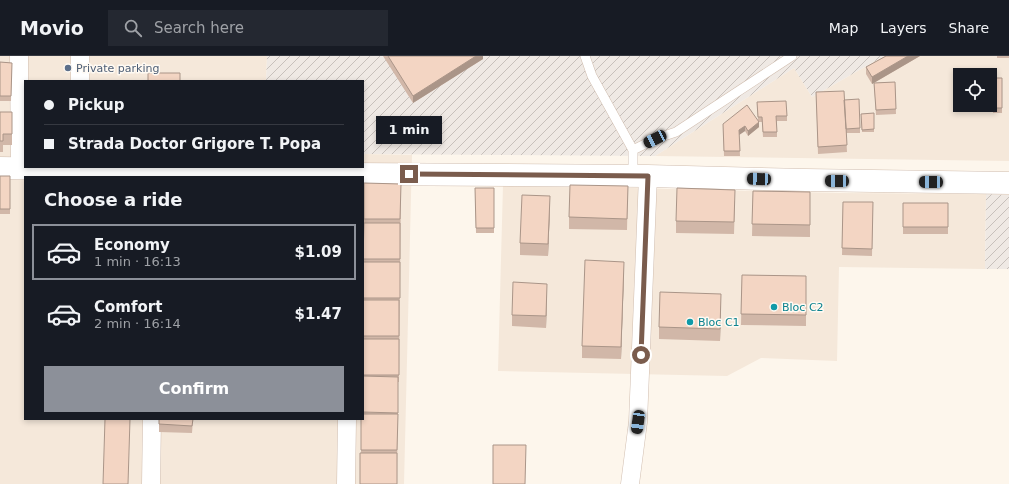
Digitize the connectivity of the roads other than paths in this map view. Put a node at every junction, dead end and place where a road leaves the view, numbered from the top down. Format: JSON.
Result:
{"nodes":[{"id":1,"x":19,"y":56,"type":"edge"},
{"id":2,"x":80,"y":56,"type":"edge"},
{"id":3,"x":585,"y":56,"type":"edge"},
{"id":4,"x":792,"y":56,"type":"edge"},
{"id":5,"x":80,"y":80,"type":"edge"},
{"id":6,"x":633,"y":150,"type":"junction"},
{"id":7,"x":10,"y":168,"type":"edge"},
{"id":8,"x":82,"y":168,"type":"edge"},
{"id":9,"x":161,"y":174,"type":"edge"},
{"id":10,"x":351,"y":175,"type":"edge"},
{"id":11,"x":641,"y":176,"type":"junction"},
{"id":12,"x":1009,"y":183,"type":"edge"},
{"id":13,"x":152,"y":420,"type":"edge"},
{"id":14,"x":347,"y":420,"type":"edge"},
{"id":15,"x":151,"y":484,"type":"edge"},
{"id":16,"x":346,"y":484,"type":"edge"},
{"id":17,"x":630,"y":484,"type":"edge"}],
"edges":[{"from":1,"to":7,"type":"street"},
{"from":2,"to":5,"type":"street"},
{"from":3,"to":6,"type":"lane"},
{"from":4,"to":6,"type":"lane"},
{"from":6,"to":11,"type":"lane"},
{"from":7,"to":8,"type":"street"},
{"from":8,"to":9,"type":"street"},
{"from":9,"to":10,"type":"street"},
{"from":10,"to":11,"type":"street"},
{"from":11,"to":12,"type":"street"},
{"from":11,"to":17,"type":"street"},
{"from":13,"to":15,"type":"street"},
{"from":14,"to":16,"type":"street"}]}
